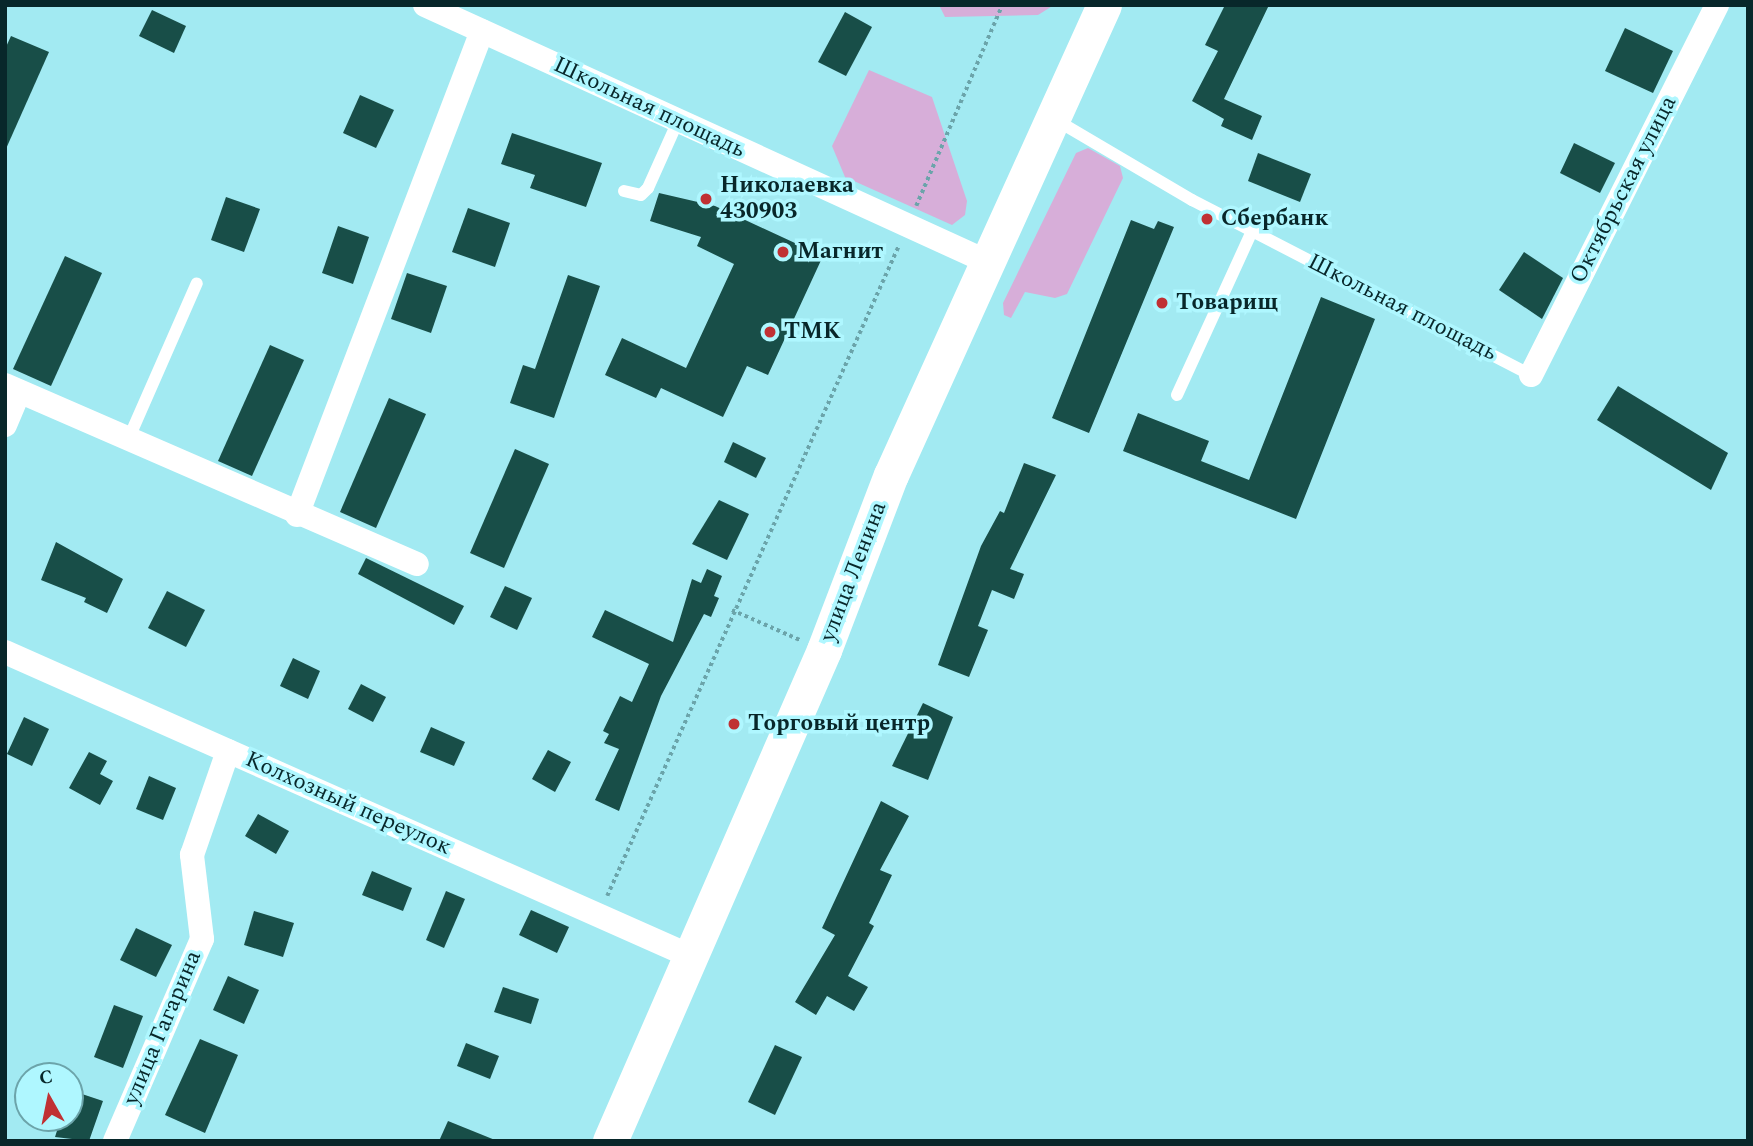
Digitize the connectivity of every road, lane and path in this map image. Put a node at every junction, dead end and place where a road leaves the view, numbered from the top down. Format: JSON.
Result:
{"nodes":[{"id":1,"x":425,"y":5,"type":"edge"},
{"id":2,"x":1002,"y":5,"type":"edge"},
{"id":3,"x":1104,"y":5,"type":"edge"},
{"id":4,"x":1717,"y":5,"type":"edge"},
{"id":5,"x":482,"y":31,"type":"junction"},
{"id":6,"x":1052,"y":118,"type":"junction"},
{"id":7,"x":678,"y":121,"type":"junction"},
{"id":8,"x":624,"y":191,"type":"dead end"},
{"id":9,"x":908,"y":226,"type":"junction"},
{"id":10,"x":1252,"y":231,"type":"junction"},
{"id":11,"x":988,"y":262,"type":"junction"},
{"id":12,"x":197,"y":283,"type":"dead end"},
{"id":13,"x":1531,"y":375,"type":"joint"},
{"id":14,"x":12,"y":389,"type":"edge"},
{"id":15,"x":1177,"y":395,"type":"dead end"},
{"id":16,"x":5,"y":425,"type":"edge"},
{"id":17,"x":128,"y":440,"type":"junction"},
{"id":18,"x":297,"y":515,"type":"junction"},
{"id":19,"x":417,"y":564,"type":"dead end"},
{"id":20,"x":732,"y":610,"type":"junction"},
{"id":21,"x":824,"y":650,"type":"junction"},
{"id":22,"x":5,"y":652,"type":"edge"},
{"id":23,"x":228,"y":751,"type":"junction"},
{"id":24,"x":598,"y":916,"type":"junction"},
{"id":25,"x":690,"y":956,"type":"junction"},
{"id":26,"x":115,"y":1141,"type":"edge"},
{"id":27,"x":610,"y":1141,"type":"edge"}],
"edges":[{"from":1,"to":5,"type":"street","name":"Школьная площадь"},
{"from":2,"to":9,"type":"path"},
{"from":3,"to":6,"type":"main road","name":"улица Ленина"},
{"from":4,"to":13,"type":"street","name":"Октябрьская улица"},
{"from":5,"to":7,"type":"street","name":"Школьная площадь"},
{"from":5,"to":18,"type":"street"},
{"from":6,"to":10,"type":"lane","name":"Школьная площадь"},
{"from":6,"to":11,"type":"main road","name":"улица Ленина"},
{"from":7,"to":8,"type":"lane"},
{"from":7,"to":9,"type":"street","name":"Школьная площадь"},
{"from":9,"to":11,"type":"street","name":"Школьная площадь"},
{"from":9,"to":20,"type":"path"},
{"from":10,"to":13,"type":"lane","name":"Школьная площадь"},
{"from":10,"to":15,"type":"lane"},
{"from":11,"to":21,"type":"main road","name":"улица Ленина"},
{"from":12,"to":17,"type":"lane"},
{"from":14,"to":16,"type":"street"},
{"from":14,"to":17,"type":"street"},
{"from":17,"to":18,"type":"street"},
{"from":18,"to":19,"type":"street"},
{"from":20,"to":21,"type":"path"},
{"from":20,"to":24,"type":"path"},
{"from":21,"to":25,"type":"main road","name":"улица Ленина"},
{"from":22,"to":23,"type":"street","name":"Колхозный переулок"},
{"from":23,"to":24,"type":"street","name":"Колхозный переулок"},
{"from":23,"to":26,"type":"street","name":"улица Гагарина"},
{"from":24,"to":25,"type":"street","name":"Колхозный переулок"},
{"from":25,"to":27,"type":"main road","name":"улица Ленина"}]}
